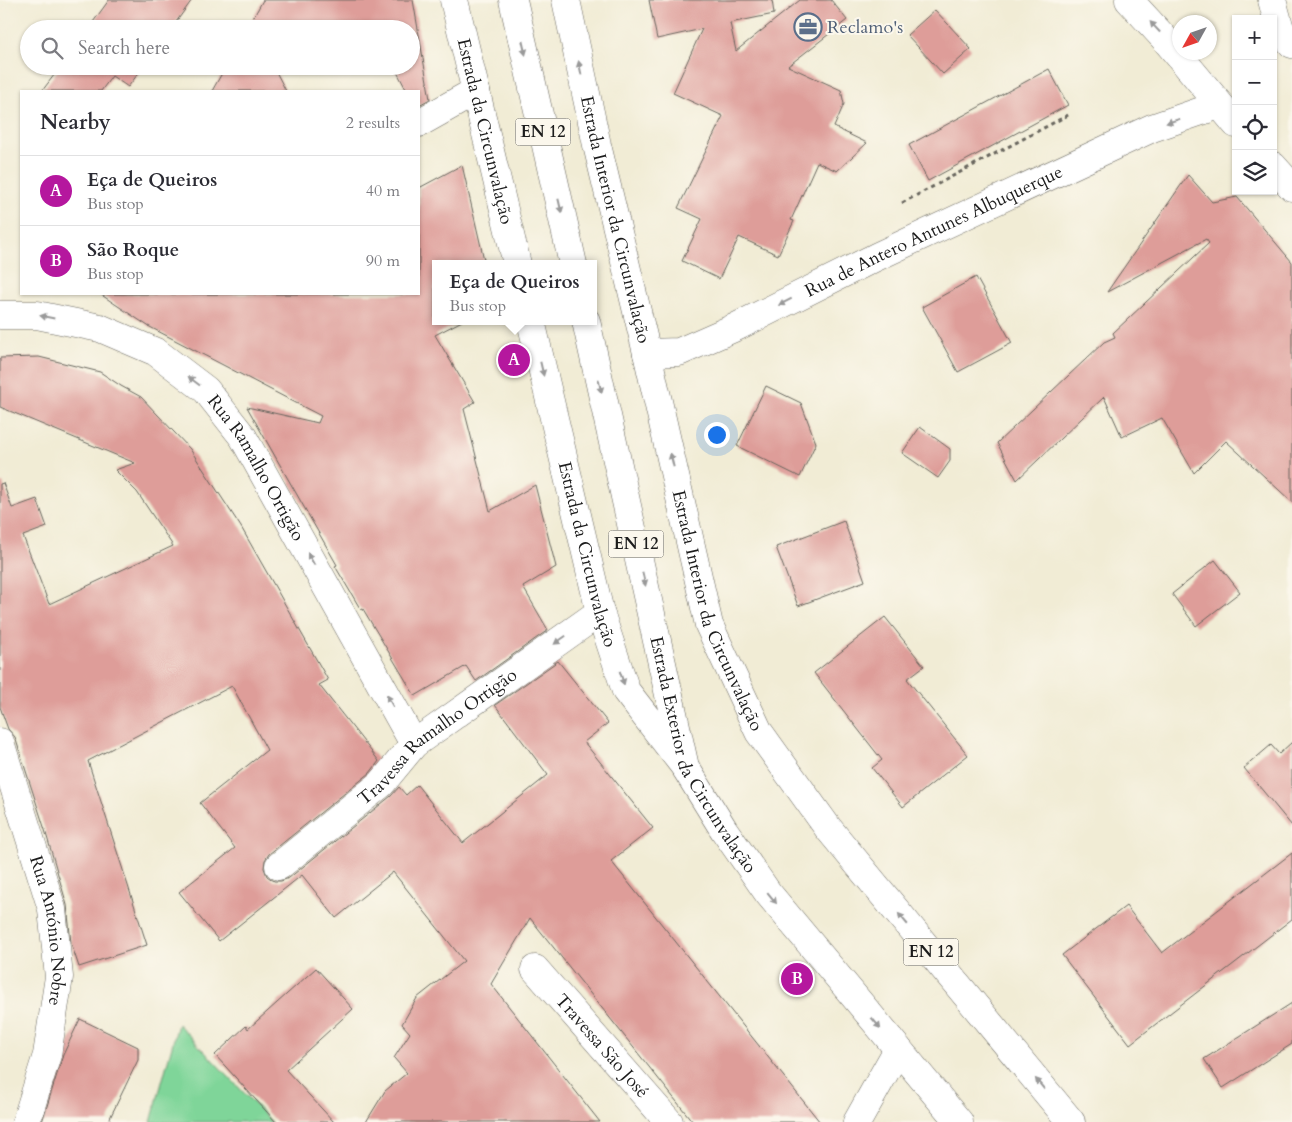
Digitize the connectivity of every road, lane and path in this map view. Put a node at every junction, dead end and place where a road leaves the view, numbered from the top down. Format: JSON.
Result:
{"nodes":[{"id":1,"x":454,"y":0,"type":"edge"},
{"id":2,"x":513,"y":0,"type":"edge"},
{"id":3,"x":566,"y":0,"type":"edge"},
{"id":4,"x":1129,"y":0,"type":"edge"},
{"id":5,"x":1272,"y":0,"type":"edge"},
{"id":6,"x":1292,"y":44,"type":"edge"},
{"id":7,"x":476,"y":91,"type":"junction"},
{"id":8,"x":1070,"y":114,"type":"dead end"},
{"id":9,"x":1228,"y":114,"type":"edge"},
{"id":10,"x":420,"y":122,"type":"edge"},
{"id":11,"x":1277,"y":170,"type":"edge"},
{"id":12,"x":1292,"y":187,"type":"edge"},
{"id":13,"x":897,"y":206,"type":"dead end"},
{"id":14,"x":516,"y":260,"type":"edge"},
{"id":15,"x":572,"y":260,"type":"edge"},
{"id":16,"x":0,"y":314,"type":"edge"},
{"id":17,"x":532,"y":325,"type":"edge"},
{"id":18,"x":587,"y":325,"type":"edge"},
{"id":19,"x":648,"y":353,"type":"junction"},
{"id":20,"x":600,"y":612,"type":"junction"},
{"id":21,"x":0,"y":742,"type":"edge"},
{"id":22,"x":414,"y":744,"type":"junction"},
{"id":23,"x":686,"y":767,"type":"junction"},
{"id":24,"x":279,"y":866,"type":"dead end"},
{"id":25,"x":535,"y":969,"type":"dead end"},
{"id":26,"x":898,"y":1049,"type":"junction"},
{"id":27,"x":26,"y":1122,"type":"edge"},
{"id":28,"x":669,"y":1122,"type":"edge"},
{"id":29,"x":857,"y":1122,"type":"edge"},
{"id":30,"x":959,"y":1122,"type":"edge"},
{"id":31,"x":1071,"y":1122,"type":"edge"}],
"edges":[{"from":1,"to":7,"type":"street","name":"Estrada da Circunvalação"},
{"from":2,"to":15,"type":"street","number":"EN 12","one_way":true},
{"from":19,"to":3,"type":"street","name":"Estrada Interior da Circunvalação","number":"EN 12","one_way":true},
{"from":9,"to":4,"type":"street","one_way":true},
{"from":5,"to":6,"type":"street"},
{"from":7,"to":10,"type":"street"},
{"from":7,"to":14,"type":"street","name":"Estrada da Circunvalação"},
{"from":8,"to":13,"type":"path"},
{"from":9,"to":19,"type":"street","name":"Rua de Antero Antunes Albuquerque","one_way":true},
{"from":11,"to":12,"type":"street"},
{"from":22,"to":16,"type":"street","name":"Rua Ramalho Ortigão","one_way":true},
{"from":17,"to":20,"type":"street","name":"Estrada da Circunvalação","one_way":true},
{"from":18,"to":23,"type":"street","name":"Estrada Exterior da Circunvalação","number":"EN 12","one_way":true},
{"from":31,"to":19,"type":"street","name":"Estrada Interior da Circunvalação","number":"EN 12","one_way":true},
{"from":20,"to":22,"type":"street","name":"Travessa Ramalho Ortigão","one_way":true},
{"from":20,"to":23,"type":"street","name":"Estrada da Circunvalação","one_way":true},
{"from":21,"to":27,"type":"street","name":"Rua António Nobre"},
{"from":22,"to":24,"type":"street","name":"Travessa Ramalho Ortigão"},
{"from":23,"to":26,"type":"street","name":"Estrada Exterior da Circunvalação","number":"EN 12","one_way":true},
{"from":25,"to":28,"type":"street","name":"Travessa São José"},
{"from":26,"to":29,"type":"street"},
{"from":26,"to":30,"type":"street","name":"Estrada Exterior da Circunvalação","number":"EN 12"}]}
